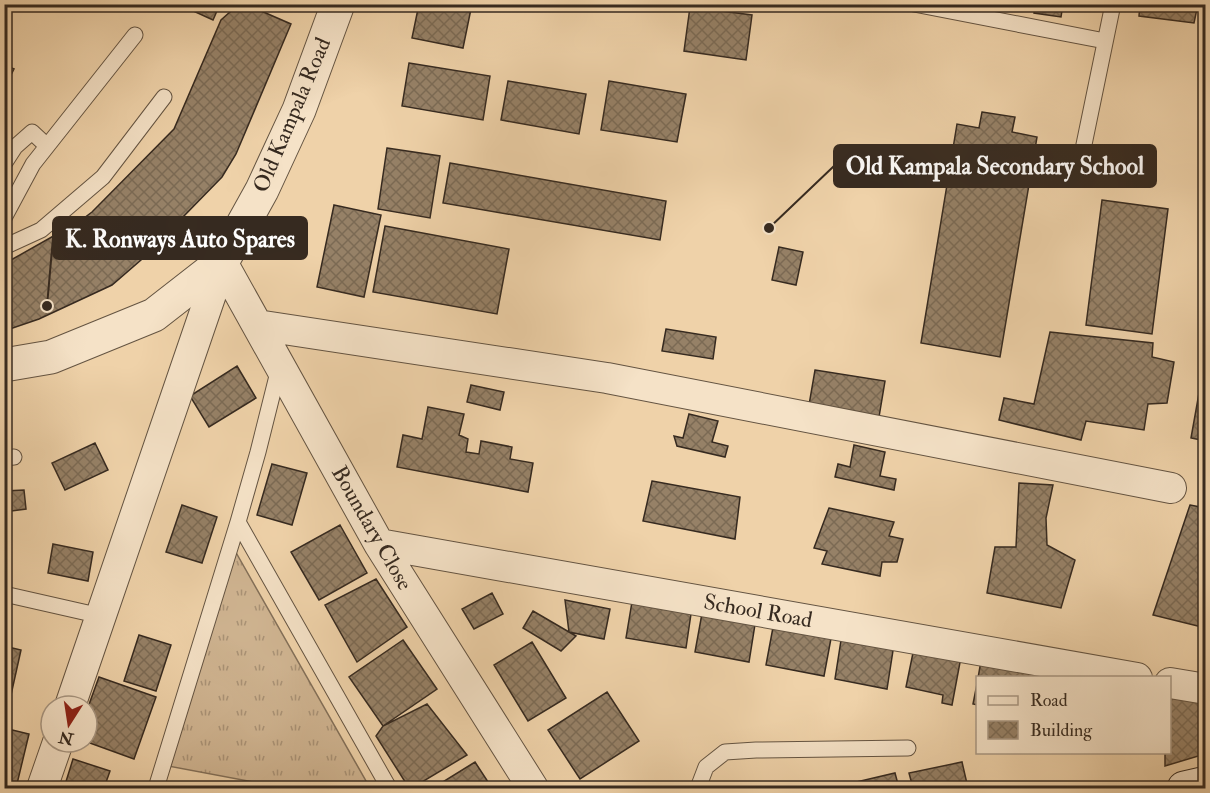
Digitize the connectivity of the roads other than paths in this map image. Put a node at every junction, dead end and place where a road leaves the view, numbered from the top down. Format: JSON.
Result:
{"nodes":[{"id":1,"x":338,"y":4,"type":"edge"},
{"id":2,"x":914,"y":4,"type":"edge"},
{"id":3,"x":1113,"y":4,"type":"edge"},
{"id":4,"x":135,"y":35,"type":"dead end"},
{"id":5,"x":1105,"y":41,"type":"junction"},
{"id":6,"x":164,"y":97,"type":"dead end"},
{"id":7,"x":47,"y":146,"type":"junction"},
{"id":8,"x":1081,"y":159,"type":"dead end"},
{"id":9,"x":4,"y":164,"type":"edge"},
{"id":10,"x":4,"y":218,"type":"edge"},
{"id":11,"x":4,"y":247,"type":"edge"},
{"id":12,"x":222,"y":262,"type":"junction"},
{"id":13,"x":257,"y":325,"type":"junction"},
{"id":14,"x":4,"y":365,"type":"edge"},
{"id":15,"x":280,"y":365,"type":"junction"},
{"id":16,"x":1171,"y":488,"type":"dead end"},
{"id":17,"x":238,"y":522,"type":"junction"},
{"id":18,"x":379,"y":544,"type":"junction"},
{"id":19,"x":4,"y":594,"type":"edge"},
{"id":20,"x":101,"y":616,"type":"junction"},
{"id":21,"x":1126,"y":676,"type":"edge"},
{"id":22,"x":1171,"y":683,"type":"edge"},
{"id":23,"x":1206,"y":690,"type":"edge"},
{"id":24,"x":74,"y":694,"type":"edge"},
{"id":25,"x":908,"y":748,"type":"dead end"},
{"id":26,"x":54,"y":754,"type":"edge"},
{"id":27,"x":1206,"y":783,"type":"edge"},
{"id":28,"x":42,"y":789,"type":"edge"},
{"id":29,"x":158,"y":789,"type":"edge"},
{"id":30,"x":389,"y":789,"type":"edge"},
{"id":31,"x":533,"y":789,"type":"edge"},
{"id":32,"x":698,"y":789,"type":"edge"},
{"id":33,"x":1184,"y":789,"type":"edge"}],
"edges":[{"from":1,"to":12,"type":"street","name":"Old Kampala Road"},
{"from":2,"to":5,"type":"lane"},
{"from":3,"to":5,"type":"lane"},
{"from":4,"to":7,"type":"lane"},
{"from":5,"to":8,"type":"lane"},
{"from":6,"to":11,"type":"lane"},
{"from":7,"to":9,"type":"lane"},
{"from":7,"to":10,"type":"lane"},
{"from":12,"to":13,"type":"street","name":"Boundary Close"},
{"from":12,"to":14,"type":"street","name":"Old Kampala Road"},
{"from":12,"to":20,"type":"street"},
{"from":13,"to":15,"type":"street","name":"Boundary Close"},
{"from":13,"to":16,"type":"street"},
{"from":15,"to":17,"type":"lane"},
{"from":15,"to":18,"type":"street","name":"Boundary Close"},
{"from":17,"to":29,"type":"lane"},
{"from":17,"to":30,"type":"lane"},
{"from":18,"to":21,"type":"street","name":"School Road"},
{"from":18,"to":31,"type":"street","name":"Boundary Close"},
{"from":19,"to":20,"type":"lane"},
{"from":20,"to":24,"type":"street"},
{"from":22,"to":23,"type":"street"},
{"from":25,"to":32,"type":"lane"},
{"from":26,"to":28,"type":"street"},
{"from":27,"to":33,"type":"street"}]}
